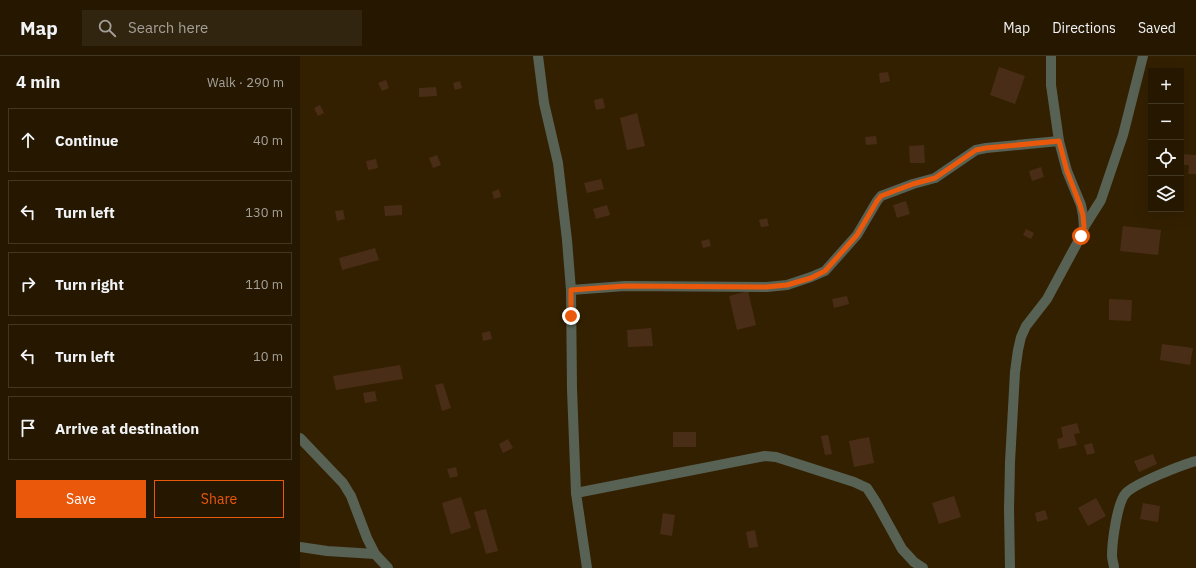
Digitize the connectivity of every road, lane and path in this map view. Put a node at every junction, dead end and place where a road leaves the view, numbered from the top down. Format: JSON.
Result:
{"nodes":[{"id":1,"x":538,"y":56,"type":"edge"},
{"id":2,"x":1051,"y":56,"type":"edge"},
{"id":3,"x":1143,"y":56,"type":"edge"},
{"id":4,"x":1059,"y":141,"type":"junction"},
{"id":5,"x":1084,"y":227,"type":"junction"},
{"id":6,"x":571,"y":290,"type":"junction"},
{"id":7,"x":300,"y":438,"type":"edge"},
{"id":8,"x":1196,"y":461,"type":"edge"},
{"id":9,"x":576,"y":493,"type":"junction"},
{"id":10,"x":300,"y":547,"type":"edge"},
{"id":11,"x":375,"y":554,"type":"junction"},
{"id":12,"x":388,"y":568,"type":"edge"},
{"id":13,"x":587,"y":568,"type":"edge"},
{"id":14,"x":923,"y":568,"type":"edge"},
{"id":15,"x":1010,"y":568,"type":"edge"},
{"id":16,"x":1114,"y":568,"type":"edge"}],
"edges":[{"from":1,"to":6,"type":"street"},
{"from":2,"to":4,"type":"street"},
{"from":3,"to":5,"type":"street"},
{"from":4,"to":5,"type":"street"},
{"from":4,"to":6,"type":"street"},
{"from":5,"to":15,"type":"street"},
{"from":6,"to":9,"type":"street"},
{"from":7,"to":11,"type":"street"},
{"from":8,"to":16,"type":"street"},
{"from":9,"to":13,"type":"street"},
{"from":9,"to":14,"type":"street"},
{"from":10,"to":11,"type":"street"},
{"from":11,"to":12,"type":"street"}]}
